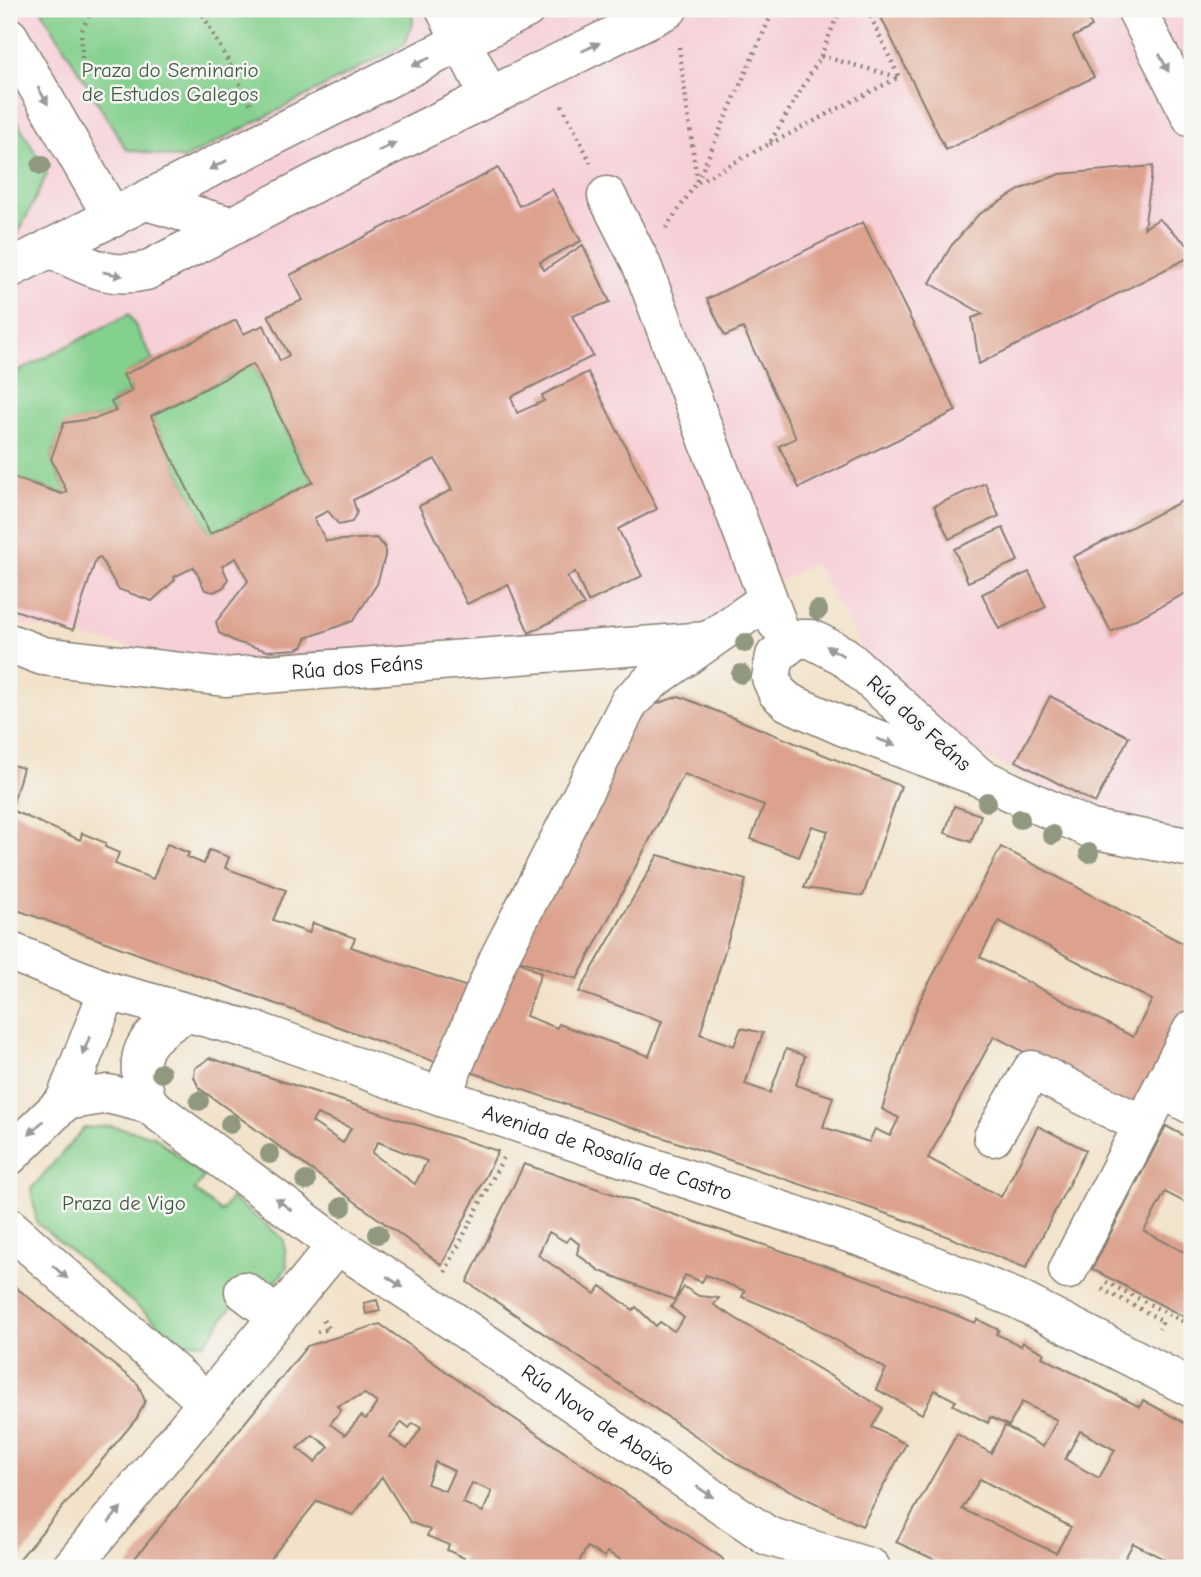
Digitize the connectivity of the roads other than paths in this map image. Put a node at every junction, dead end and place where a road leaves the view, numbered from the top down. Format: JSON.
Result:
{"nodes":[{"id":1,"x":526,"y":9,"type":"edge"},
{"id":2,"x":668,"y":9,"type":"edge"},
{"id":3,"x":1136,"y":9,"type":"edge"},
{"id":4,"x":453,"y":25,"type":"edge"},
{"id":5,"x":9,"y":37,"type":"edge"},
{"id":6,"x":489,"y":96,"type":"junction"},
{"id":7,"x":1192,"y":118,"type":"edge"},
{"id":8,"x":607,"y":196,"type":"road end"},
{"id":9,"x":147,"y":201,"type":"junction"},
{"id":10,"x":113,"y":218,"type":"junction"},
{"id":11,"x":230,"y":226,"type":"junction"},
{"id":12,"x":50,"y":248,"type":"junction"},
{"id":13,"x":9,"y":269,"type":"edge"},
{"id":14,"x":767,"y":600,"type":"junction"},
{"id":15,"x":707,"y":641,"type":"junction"},
{"id":16,"x":9,"y":643,"type":"edge"},
{"id":17,"x":786,"y":645,"type":"junction"},
{"id":18,"x":979,"y":777,"type":"junction"},
{"id":19,"x":1192,"y":848,"type":"edge"},
{"id":20,"x":9,"y":951,"type":"edge"},
{"id":21,"x":108,"y":991,"type":"junction"},
{"id":22,"x":186,"y":1013,"type":"junction"},
{"id":23,"x":1192,"y":1030,"type":"edge"},
{"id":24,"x":442,"y":1097,"type":"junction"},
{"id":25,"x":1177,"y":1097,"type":"edge"},
{"id":26,"x":65,"y":1101,"type":"junction"},
{"id":27,"x":148,"y":1104,"type":"junction"},
{"id":28,"x":1143,"y":1125,"type":"junction"},
{"id":29,"x":993,"y":1138,"type":"dead end"},
{"id":30,"x":9,"y":1156,"type":"edge"},
{"id":31,"x":9,"y":1227,"type":"edge"},
{"id":32,"x":337,"y":1245,"type":"junction"},
{"id":33,"x":1069,"y":1267,"type":"road end"},
{"id":34,"x":237,"y":1299,"type":"dead end"},
{"id":35,"x":271,"y":1326,"type":"junction"},
{"id":36,"x":1192,"y":1388,"type":"edge"},
{"id":37,"x":207,"y":1402,"type":"junction"},
{"id":38,"x":776,"y":1552,"type":"edge"},
{"id":39,"x":71,"y":1568,"type":"edge"},
{"id":40,"x":872,"y":1568,"type":"edge"}],
"edges":[{"from":1,"to":4,"type":"street"},
{"from":6,"to":2,"type":"street","one_way":true},
{"from":3,"to":7,"type":"street","one_way":true},
{"from":4,"to":6,"type":"street"},
{"from":4,"to":9,"type":"street","one_way":true},
{"from":5,"to":10,"type":"street","one_way":true},
{"from":11,"to":6,"type":"street","one_way":true},
{"from":8,"to":14,"type":"street"},
{"from":9,"to":10,"type":"street"},
{"from":9,"to":11,"type":"street"},
{"from":10,"to":12,"type":"street"},
{"from":12,"to":11,"type":"street","one_way":true},
{"from":12,"to":13,"type":"street"},
{"from":14,"to":15,"type":"street"},
{"from":14,"to":17,"type":"street"},
{"from":15,"to":16,"type":"street","name":"Rúa dos Feáns"},
{"from":15,"to":24,"type":"street"},
{"from":18,"to":17,"type":"street","name":"Rúa dos Feáns","one_way":true},
{"from":17,"to":18,"type":"street","name":"Rúa dos Feáns","one_way":true},
{"from":18,"to":19,"type":"street","name":"Rúa dos Feáns"},
{"from":20,"to":21,"type":"street","name":"Avenida de Rosalía de Castro"},
{"from":21,"to":22,"type":"street","name":"Avenida de Rosalía de Castro"},
{"from":21,"to":26,"type":"street","one_way":true},
{"from":22,"to":24,"type":"street","name":"Avenida de Rosalía de Castro"},
{"from":22,"to":27,"type":"street"},
{"from":23,"to":25,"type":"street"},
{"from":24,"to":36,"type":"street","name":"Avenida de Rosalía de Castro"},
{"from":25,"to":28,"type":"street"},
{"from":26,"to":27,"type":"street"},
{"from":26,"to":30,"type":"street","one_way":true},
{"from":32,"to":27,"type":"street","one_way":true},
{"from":28,"to":29,"type":"street"},
{"from":28,"to":33,"type":"street"},
{"from":31,"to":37,"type":"street","one_way":true},
{"from":32,"to":35,"type":"street"},
{"from":32,"to":38,"type":"street","name":"Rúa Nova de Abaixo","one_way":true},
{"from":34,"to":35,"type":"street"},
{"from":35,"to":37,"type":"street"},
{"from":39,"to":37,"type":"street","one_way":true},
{"from":38,"to":40,"type":"street","name":"Rúa Nova de Abaixo"}]}
